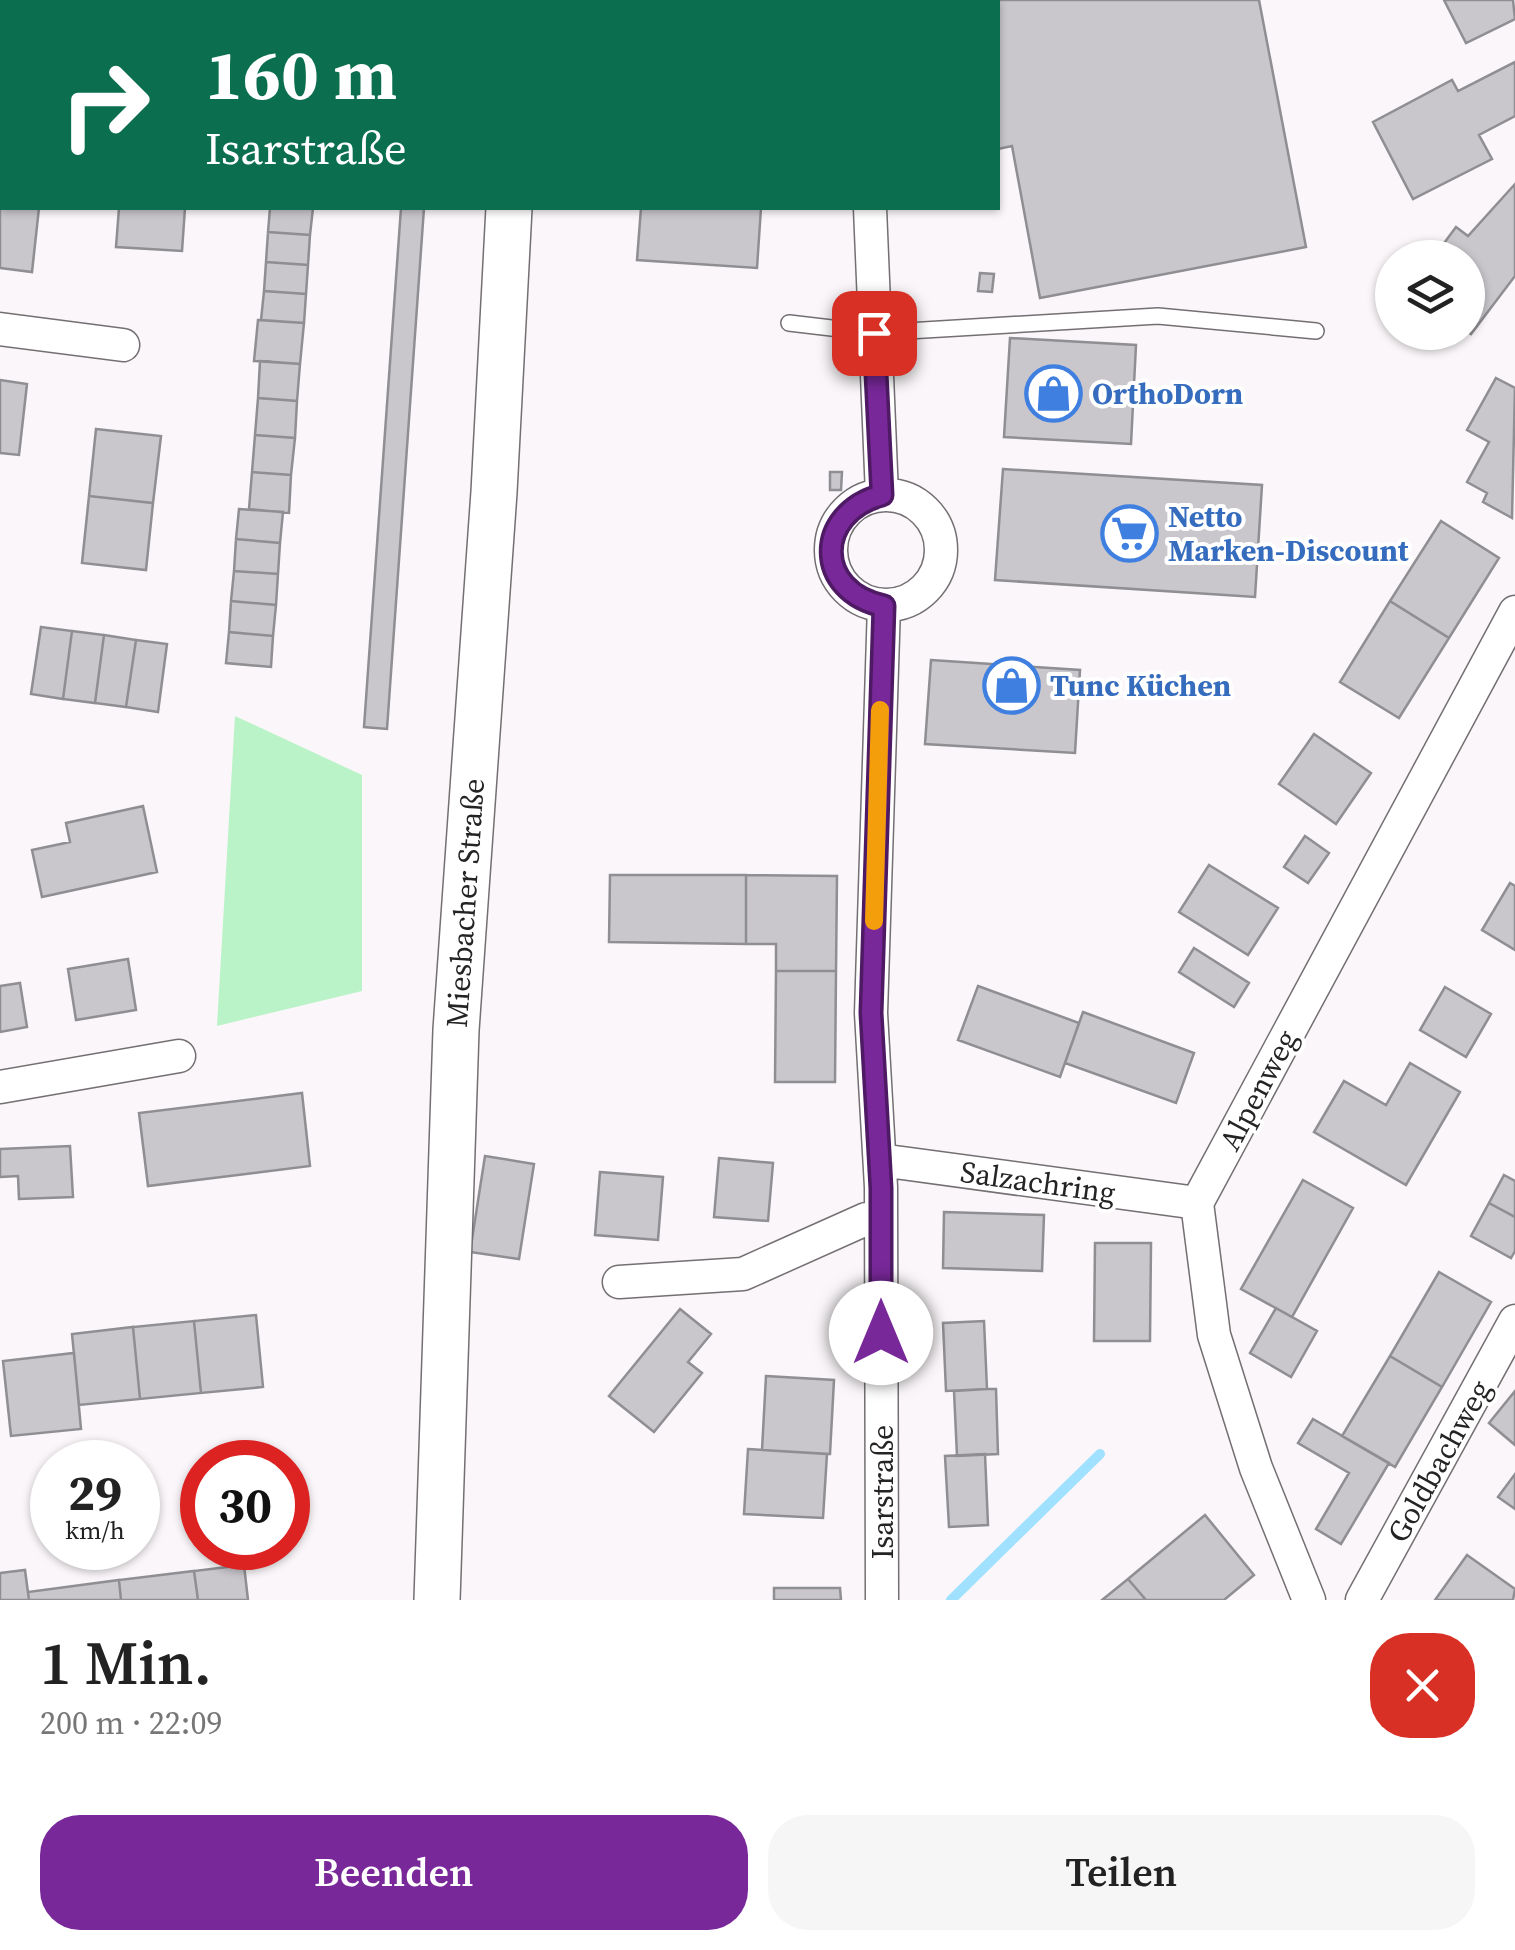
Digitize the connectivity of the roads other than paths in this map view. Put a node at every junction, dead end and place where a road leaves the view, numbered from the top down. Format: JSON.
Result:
{"nodes":[{"id":1,"x":509,"y":210,"type":"edge"},
{"id":2,"x":870,"y":210,"type":"edge"},
{"id":3,"x":788,"y":322,"type":"dead end"},
{"id":4,"x":0,"y":329,"type":"edge"},
{"id":5,"x":1316,"y":331,"type":"dead end"},
{"id":6,"x":874,"y":333,"type":"junction"},
{"id":7,"x":123,"y":345,"type":"dead end"},
{"id":8,"x":882,"y":495,"type":"junction"},
{"id":9,"x":884,"y":606,"type":"junction"},
{"id":10,"x":1515,"y":612,"type":"edge"},
{"id":11,"x":179,"y":1056,"type":"dead end"},
{"id":12,"x":0,"y":1087,"type":"edge"},
{"id":13,"x":880,"y":1160,"type":"junction"},
{"id":14,"x":1197,"y":1202,"type":"junction"},
{"id":15,"x":881,"y":1219,"type":"junction"},
{"id":16,"x":619,"y":1282,"type":"dead end"},
{"id":17,"x":1515,"y":1321,"type":"edge"},
{"id":18,"x":438,"y":1600,"type":"edge"},
{"id":19,"x":882,"y":1600,"type":"edge"},
{"id":20,"x":1309,"y":1600,"type":"edge"},
{"id":21,"x":1362,"y":1600,"type":"edge"}],
"edges":[{"from":1,"to":18,"type":"main road","name":"Miesbacher Straße"},
{"from":2,"to":6,"type":"street"},
{"from":3,"to":6,"type":"lane"},
{"from":4,"to":7,"type":"street"},
{"from":5,"to":6,"type":"lane"},
{"from":6,"to":8,"type":"street"},
{"from":8,"to":9,"type":"street"},
{"from":8,"to":9,"type":"street"},
{"from":9,"to":13,"type":"street","name":"Isarstraße"},
{"from":10,"to":14,"type":"street","name":"Alpenweg"},
{"from":11,"to":12,"type":"street"},
{"from":13,"to":14,"type":"street","name":"Salzachring"},
{"from":13,"to":15,"type":"street","name":"Isarstraße"},
{"from":14,"to":20,"type":"street"},
{"from":15,"to":16,"type":"street"},
{"from":15,"to":19,"type":"street","name":"Isarstraße"},
{"from":17,"to":21,"type":"street","name":"Goldbachweg"}]}
